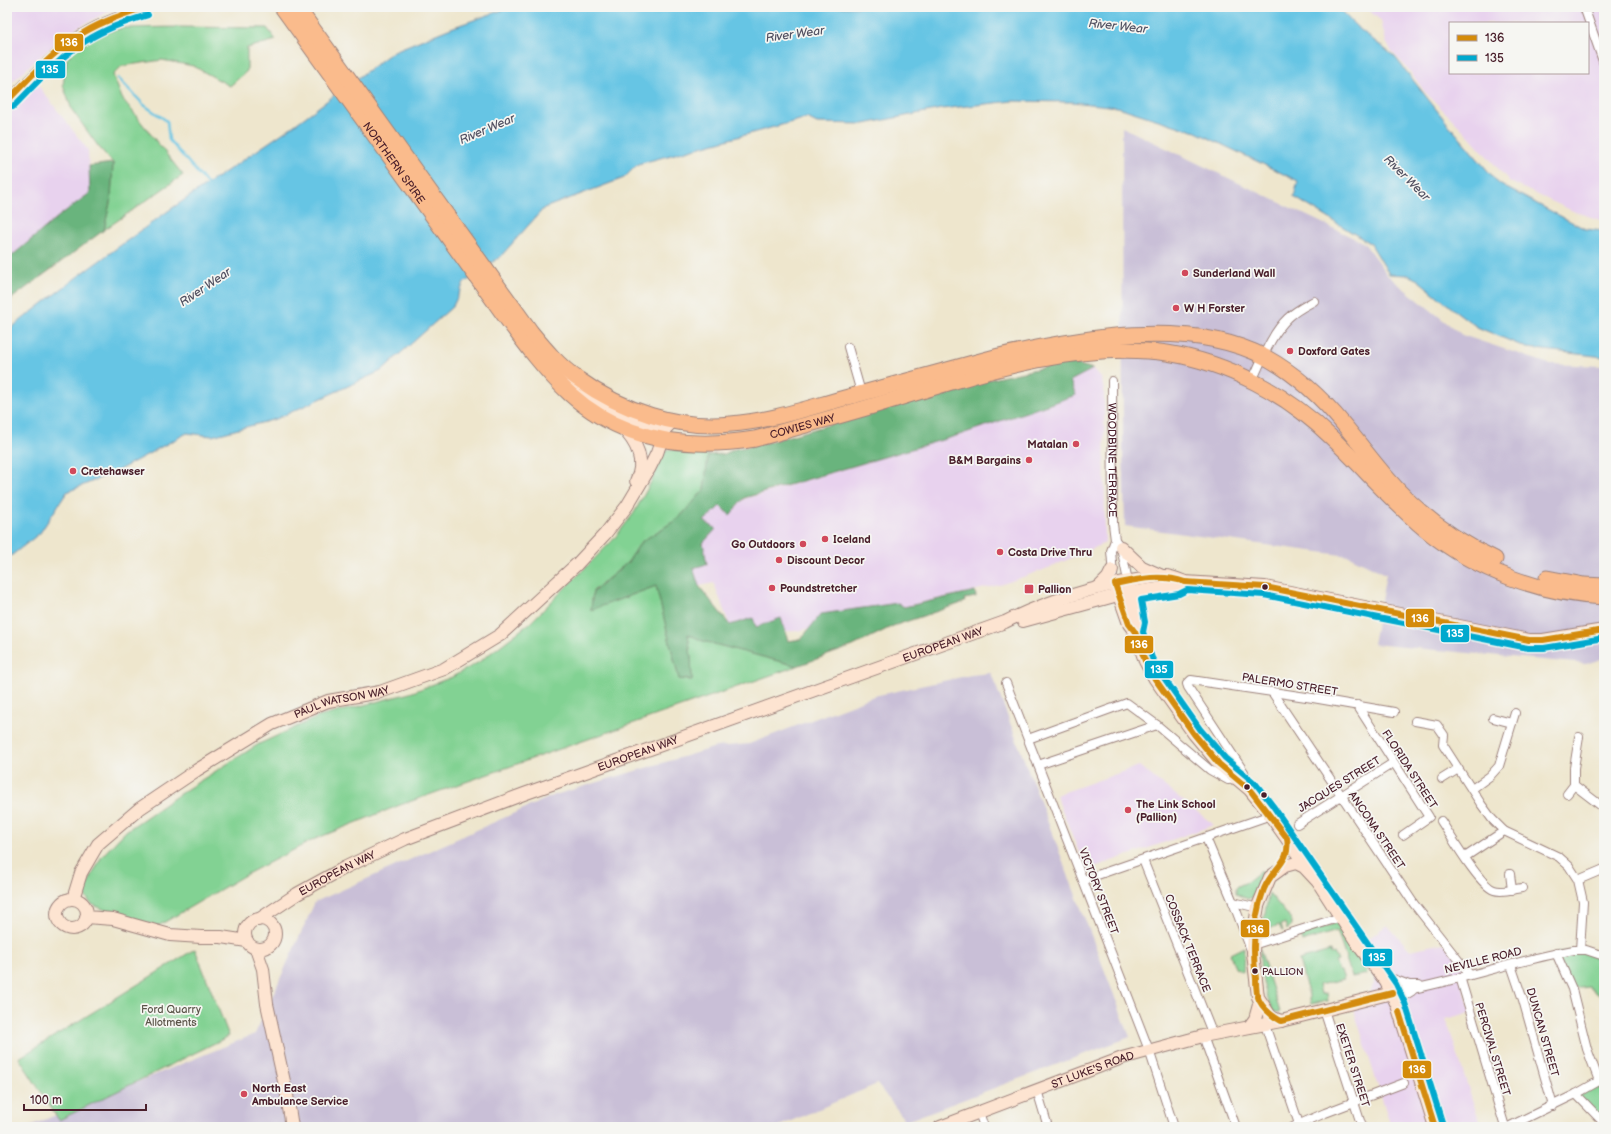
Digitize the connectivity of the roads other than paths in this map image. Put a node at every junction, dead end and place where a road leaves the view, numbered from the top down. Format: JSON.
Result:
{"nodes":[{"id":1,"x":146,"y":7,"type":"edge"},
{"id":2,"x":282,"y":7,"type":"edge"},
{"id":3,"x":297,"y":7,"type":"edge"},
{"id":4,"x":1584,"y":7,"type":"edge"},
{"id":5,"x":1604,"y":64,"type":"edge"},
{"id":6,"x":7,"y":101,"type":"edge"},
{"id":7,"x":1314,"y":301,"type":"dead end"},
{"id":8,"x":511,"y":316,"type":"junction"},
{"id":9,"x":848,"y":347,"type":"dead end"},
{"id":10,"x":1264,"y":356,"type":"junction"},
{"id":11,"x":560,"y":364,"type":"junction"},
{"id":12,"x":1112,"y":381,"type":"dead end"},
{"id":13,"x":1252,"y":381,"type":"junction"},
{"id":14,"x":861,"y":394,"type":"junction"},
{"id":15,"x":865,"y":408,"type":"junction"},
{"id":16,"x":673,"y":421,"type":"junction"},
{"id":17,"x":621,"y":426,"type":"junction"},
{"id":18,"x":661,"y":440,"type":"junction"},
{"id":19,"x":621,"y":513,"type":"junction"},
{"id":20,"x":1118,"y":544,"type":"junction"},
{"id":21,"x":1112,"y":570,"type":"junction"},
{"id":22,"x":1164,"y":576,"type":"junction"},
{"id":23,"x":1185,"y":582,"type":"junction"},
{"id":24,"x":1604,"y":586,"type":"edge"},
{"id":25,"x":1129,"y":587,"type":"junction"},
{"id":26,"x":1098,"y":588,"type":"junction"},
{"id":27,"x":1116,"y":590,"type":"junction"},
{"id":28,"x":1604,"y":597,"type":"edge"},
{"id":29,"x":1005,"y":622,"type":"junction"},
{"id":30,"x":1604,"y":630,"type":"edge"},
{"id":31,"x":1135,"y":632,"type":"junction"},
{"id":32,"x":1006,"y":683,"type":"dead end"},
{"id":33,"x":1272,"y":692,"type":"junction"},
{"id":34,"x":1357,"y":705,"type":"junction"},
{"id":35,"x":1394,"y":712,"type":"dead end"},
{"id":36,"x":1515,"y":713,"type":"dead end"},
{"id":37,"x":1493,"y":718,"type":"dead end"},
{"id":38,"x":1415,"y":721,"type":"dead end"},
{"id":39,"x":1512,"y":723,"type":"junction"},
{"id":40,"x":1157,"y":725,"type":"junction"},
{"id":41,"x":1580,"y":737,"type":"dead end"},
{"id":42,"x":1028,"y":739,"type":"junction"},
{"id":43,"x":1393,"y":763,"type":"junction"},
{"id":44,"x":1038,"y":765,"type":"junction"},
{"id":45,"x":1458,"y":769,"type":"junction"},
{"id":46,"x":1236,"y":779,"type":"junction"},
{"id":47,"x":1442,"y":779,"type":"dead end"},
{"id":48,"x":1574,"y":785,"type":"junction"},
{"id":49,"x":1250,"y":790,"type":"junction"},
{"id":50,"x":1472,"y":790,"type":"junction"},
{"id":51,"x":1566,"y":794,"type":"dead end"},
{"id":52,"x":1341,"y":796,"type":"junction"},
{"id":53,"x":1604,"y":808,"type":"edge"},
{"id":54,"x":1271,"y":815,"type":"junction"},
{"id":55,"x":1441,"y":821,"type":"dead end"},
{"id":56,"x":1297,"y":824,"type":"dead end"},
{"id":57,"x":1504,"y":831,"type":"junction"},
{"id":58,"x":1403,"y":836,"type":"dead end"},
{"id":59,"x":1206,"y":838,"type":"junction"},
{"id":60,"x":1287,"y":838,"type":"junction"},
{"id":61,"x":1465,"y":857,"type":"junction"},
{"id":62,"x":1143,"y":860,"type":"junction"},
{"id":63,"x":1604,"y":869,"type":"edge"},
{"id":64,"x":1510,"y":874,"type":"dead end"},
{"id":65,"x":1270,"y":877,"type":"junction"},
{"id":66,"x":1083,"y":880,"type":"junction"},
{"id":67,"x":1578,"y":880,"type":"junction"},
{"id":68,"x":1318,"y":882,"type":"junction"},
{"id":69,"x":1522,"y":888,"type":"dead end"},
{"id":70,"x":1512,"y":890,"type":"junction"},
{"id":71,"x":73,"y":899,"type":"junction"},
{"id":72,"x":1233,"y":902,"type":"junction"},
{"id":73,"x":280,"y":906,"type":"junction"},
{"id":74,"x":1258,"y":906,"type":"junction"},
{"id":75,"x":86,"y":917,"type":"junction"},
{"id":76,"x":1341,"y":918,"type":"junction"},
{"id":77,"x":258,"y":920,"type":"junction"},
{"id":78,"x":274,"y":930,"type":"junction"},
{"id":79,"x":254,"y":942,"type":"junction"},
{"id":80,"x":1253,"y":949,"type":"junction"},
{"id":81,"x":1580,"y":950,"type":"junction"},
{"id":82,"x":1556,"y":954,"type":"junction"},
{"id":83,"x":1604,"y":956,"type":"edge"},
{"id":84,"x":1511,"y":965,"type":"junction"},
{"id":85,"x":1380,"y":974,"type":"junction"},
{"id":86,"x":1470,"y":975,"type":"junction"},
{"id":87,"x":1460,"y":977,"type":"junction"},
{"id":88,"x":1432,"y":985,"type":"junction"},
{"id":89,"x":1415,"y":989,"type":"junction"},
{"id":90,"x":1392,"y":993,"type":"junction"},
{"id":91,"x":1365,"y":1000,"type":"junction"},
{"id":92,"x":1260,"y":1001,"type":"junction"},
{"id":93,"x":1324,"y":1010,"type":"junction"},
{"id":94,"x":1399,"y":1012,"type":"junction"},
{"id":95,"x":1281,"y":1021,"type":"junction"},
{"id":96,"x":1264,"y":1025,"type":"junction"},
{"id":97,"x":1249,"y":1027,"type":"junction"},
{"id":98,"x":1208,"y":1035,"type":"junction"},
{"id":99,"x":1149,"y":1050,"type":"junction"},
{"id":100,"x":1601,"y":1078,"type":"edge"},
{"id":101,"x":1404,"y":1083,"type":"dead end"},
{"id":102,"x":1037,"y":1090,"type":"junction"},
{"id":103,"x":1576,"y":1094,"type":"junction"},
{"id":104,"x":1354,"y":1102,"type":"junction"},
{"id":105,"x":1553,"y":1106,"type":"junction"},
{"id":106,"x":979,"y":1112,"type":"junction"},
{"id":107,"x":1604,"y":1123,"type":"edge"},
{"id":108,"x":1295,"y":1126,"type":"edge"},
{"id":109,"x":292,"y":1127,"type":"edge"},
{"id":110,"x":940,"y":1127,"type":"edge"},
{"id":111,"x":984,"y":1127,"type":"edge"},
{"id":112,"x":1048,"y":1127,"type":"edge"},
{"id":113,"x":1174,"y":1127,"type":"edge"},
{"id":114,"x":1236,"y":1127,"type":"edge"},
{"id":115,"x":1362,"y":1127,"type":"edge"},
{"id":116,"x":1435,"y":1127,"type":"edge"},
{"id":117,"x":1505,"y":1127,"type":"edge"},
{"id":118,"x":1508,"y":1127,"type":"edge"}],
"edges":[{"from":1,"to":6,"type":"street"},
{"from":2,"to":8,"type":"highway","name":"NORTHERN SPIRE"},
{"from":3,"to":8,"type":"highway","name":"NORTHERN SPIRE"},
{"from":4,"to":5,"type":"street"},
{"from":7,"to":10,"type":"street"},
{"from":8,"to":11,"type":"highway","name":"COWIES WAY"},
{"from":8,"to":17,"type":"highway","name":"COWIES WAY"},
{"from":9,"to":14,"type":"street"},
{"from":10,"to":13,"type":"street"},
{"from":10,"to":14,"type":"highway","name":"COWIES WAY"},
{"from":10,"to":24,"type":"highway"},
{"from":11,"to":16,"type":"highway","name":"COWIES WAY"},
{"from":11,"to":18,"type":"street"},
{"from":12,"to":20,"type":"street","name":"WOODBINE TERRACE"},
{"from":13,"to":15,"type":"highway","name":"COWIES WAY"},
{"from":13,"to":28,"type":"highway","name":"COWIES WAY"},
{"from":14,"to":15,"type":"street"},
{"from":14,"to":16,"type":"highway","name":"COWIES WAY"},
{"from":15,"to":18,"type":"highway","name":"COWIES WAY"},
{"from":16,"to":18,"type":"street","name":"PAUL WATSON WAY"},
{"from":17,"to":18,"type":"highway","name":"COWIES WAY"},
{"from":17,"to":19,"type":"street","name":"PAUL WATSON WAY"},
{"from":18,"to":19,"type":"street","name":"PAUL WATSON WAY"},
{"from":19,"to":71,"type":"street","name":"PAUL WATSON WAY"},
{"from":20,"to":21,"type":"street","name":"WOODBINE TERRACE"},
{"from":20,"to":22,"type":"street"},
{"from":20,"to":25,"type":"street","name":"WOODBINE TERRACE"},
{"from":21,"to":26,"type":"street"},
{"from":21,"to":27,"type":"street","name":"WOODBINE TERRACE"},
{"from":22,"to":23,"type":"street"},
{"from":22,"to":25,"type":"street"},
{"from":23,"to":25,"type":"street"},
{"from":23,"to":30,"type":"street"},
{"from":25,"to":27,"type":"street"},
{"from":25,"to":31,"type":"street"},
{"from":26,"to":27,"type":"street","name":"EUROPEAN WAY"},
{"from":26,"to":29,"type":"street","name":"EUROPEAN WAY"},
{"from":27,"to":29,"type":"street","name":"EUROPEAN WAY"},
{"from":27,"to":31,"type":"street"},
{"from":29,"to":73,"type":"street","name":"EUROPEAN WAY"},
{"from":31,"to":46,"type":"street"},
{"from":32,"to":42,"type":"street","name":"VICTORY STREET"},
{"from":33,"to":34,"type":"street","name":"PALERMO STREET"},
{"from":33,"to":49,"type":"street","name":"PALERMO STREET"},
{"from":33,"to":52,"type":"street","name":"ANCONA STREET"},
{"from":34,"to":35,"type":"street","name":"PALERMO STREET"},
{"from":34,"to":43,"type":"street","name":"FLORIDA STREET"},
{"from":36,"to":39,"type":"street"},
{"from":37,"to":39,"type":"street"},
{"from":38,"to":45,"type":"street"},
{"from":39,"to":50,"type":"street"},
{"from":40,"to":42,"type":"street"},
{"from":40,"to":44,"type":"street"},
{"from":40,"to":46,"type":"street"},
{"from":41,"to":48,"type":"street"},
{"from":42,"to":44,"type":"street","name":"VICTORY STREET"},
{"from":43,"to":52,"type":"street","name":"JACQUES STREET"},
{"from":43,"to":58,"type":"street","name":"FLORIDA STREET"},
{"from":44,"to":66,"type":"street","name":"VICTORY STREET"},
{"from":45,"to":47,"type":"street"},
{"from":45,"to":50,"type":"street"},
{"from":46,"to":49,"type":"street"},
{"from":48,"to":51,"type":"street"},
{"from":48,"to":53,"type":"street"},
{"from":49,"to":54,"type":"street"},
{"from":50,"to":57,"type":"street"},
{"from":52,"to":56,"type":"street","name":"JACQUES STREET"},
{"from":52,"to":86,"type":"street","name":"ANCONA STREET"},
{"from":54,"to":59,"type":"street"},
{"from":54,"to":60,"type":"street"},
{"from":55,"to":61,"type":"street"},
{"from":57,"to":61,"type":"street"},
{"from":57,"to":67,"type":"street"},
{"from":59,"to":62,"type":"street"},
{"from":59,"to":72,"type":"street"},
{"from":60,"to":65,"type":"street"},
{"from":60,"to":68,"type":"street"},
{"from":61,"to":70,"type":"street"},
{"from":62,"to":66,"type":"street"},
{"from":62,"to":98,"type":"street","name":"COSSACK TERRACE"},
{"from":63,"to":67,"type":"street"},
{"from":64,"to":70,"type":"street"},
{"from":65,"to":68,"type":"street"},
{"from":65,"to":74,"type":"street"},
{"from":66,"to":99,"type":"street","name":"VICTORY STREET"},
{"from":67,"to":81,"type":"street"},
{"from":68,"to":76,"type":"street"},
{"from":69,"to":70,"type":"street"},
{"from":71,"to":75,"type":"street"},
{"from":71,"to":75,"type":"street"},
{"from":72,"to":74,"type":"street"},
{"from":72,"to":80,"type":"street"},
{"from":73,"to":77,"type":"street","name":"EUROPEAN WAY"},
{"from":73,"to":78,"type":"street"},
{"from":74,"to":80,"type":"street"},
{"from":75,"to":79,"type":"street"},
{"from":76,"to":80,"type":"street"},
{"from":76,"to":85,"type":"street"},
{"from":77,"to":78,"type":"street"},
{"from":77,"to":79,"type":"street"},
{"from":78,"to":79,"type":"street"},
{"from":79,"to":109,"type":"street"},
{"from":80,"to":92,"type":"street"},
{"from":81,"to":82,"type":"street","name":"NEVILLE ROAD"},
{"from":81,"to":83,"type":"street"},
{"from":82,"to":84,"type":"street","name":"NEVILLE ROAD"},
{"from":82,"to":100,"type":"street"},
{"from":84,"to":86,"type":"street","name":"NEVILLE ROAD"},
{"from":84,"to":105,"type":"street","name":"DUNCAN STREET"},
{"from":85,"to":88,"type":"street"},
{"from":85,"to":90,"type":"street"},
{"from":85,"to":91,"type":"street"},
{"from":86,"to":87,"type":"street","name":"NEVILLE ROAD"},
{"from":87,"to":88,"type":"street","name":"NEVILLE ROAD"},
{"from":87,"to":117,"type":"street","name":"PERCIVAL STREET"},
{"from":88,"to":89,"type":"street","name":"NEVILLE ROAD"},
{"from":89,"to":90,"type":"street","name":"NEVILLE ROAD"},
{"from":89,"to":94,"type":"street"},
{"from":90,"to":91,"type":"street","name":"ST LUKE'S ROAD"},
{"from":90,"to":94,"type":"street"},
{"from":91,"to":93,"type":"street","name":"ST LUKE'S ROAD"},
{"from":91,"to":94,"type":"street"},
{"from":92,"to":95,"type":"street"},
{"from":92,"to":97,"type":"street"},
{"from":93,"to":95,"type":"street","name":"ST LUKE'S ROAD"},
{"from":93,"to":104,"type":"street","name":"EXETER STREET"},
{"from":94,"to":116,"type":"street"},
{"from":95,"to":96,"type":"street","name":"ST LUKE'S ROAD"},
{"from":96,"to":97,"type":"street","name":"ST LUKE'S ROAD"},
{"from":96,"to":108,"type":"street"},
{"from":97,"to":98,"type":"street","name":"ST LUKE'S ROAD"},
{"from":98,"to":99,"type":"street","name":"ST LUKE'S ROAD"},
{"from":98,"to":114,"type":"street","name":"COSSACK TERRACE"},
{"from":99,"to":102,"type":"street","name":"ST LUKE'S ROAD"},
{"from":99,"to":113,"type":"street","name":"VICTORY STREET"},
{"from":100,"to":103,"type":"street"},
{"from":101,"to":104,"type":"street"},
{"from":102,"to":106,"type":"street","name":"ST LUKE'S ROAD"},
{"from":102,"to":112,"type":"street"},
{"from":103,"to":105,"type":"street"},
{"from":103,"to":107,"type":"street"},
{"from":104,"to":108,"type":"street"},
{"from":104,"to":115,"type":"street","name":"EXETER STREET"},
{"from":105,"to":118,"type":"street"},
{"from":106,"to":110,"type":"street","name":"ST LUKE'S ROAD"},
{"from":106,"to":111,"type":"street"}]}
